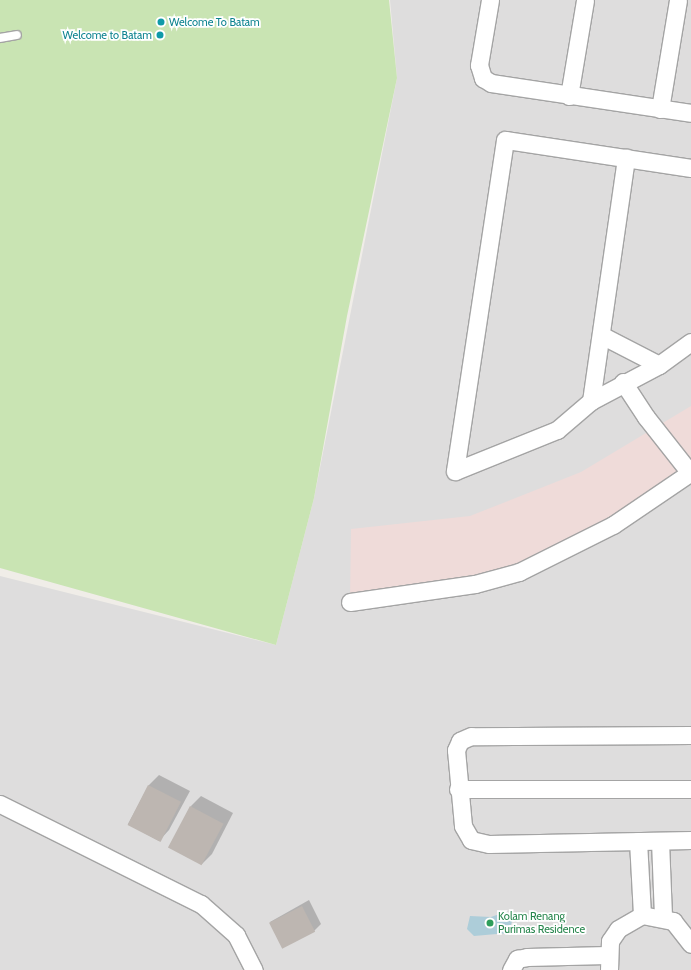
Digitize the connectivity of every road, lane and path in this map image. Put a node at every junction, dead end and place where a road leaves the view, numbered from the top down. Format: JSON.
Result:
{"nodes":[{"id":1,"x":490,"y":0,"type":"edge"},
{"id":2,"x":585,"y":0,"type":"edge"},
{"id":3,"x":678,"y":0,"type":"edge"},
{"id":4,"x":16,"y":35,"type":"dead end"},
{"id":5,"x":0,"y":38,"type":"edge"},
{"id":6,"x":569,"y":96,"type":"junction"},
{"id":7,"x":660,"y":109,"type":"junction"},
{"id":8,"x":691,"y":113,"type":"edge"},
{"id":9,"x":626,"y":157,"type":"junction"},
{"id":10,"x":691,"y":168,"type":"edge"},
{"id":11,"x":602,"y":335,"type":"junction"},
{"id":12,"x":691,"y":342,"type":"edge"},
{"id":13,"x":659,"y":365,"type":"junction"},
{"id":14,"x":623,"y":382,"type":"junction"},
{"id":15,"x":591,"y":401,"type":"junction"},
{"id":16,"x":691,"y":472,"type":"edge"},
{"id":17,"x":350,"y":602,"type":"dead end"},
{"id":18,"x":691,"y":735,"type":"edge"},
{"id":19,"x":458,"y":789,"type":"junction"},
{"id":20,"x":691,"y":789,"type":"edge"},
{"id":21,"x":0,"y":804,"type":"edge"},
{"id":22,"x":691,"y":840,"type":"edge"},
{"id":23,"x":638,"y":841,"type":"junction"},
{"id":24,"x":660,"y":841,"type":"junction"},
{"id":25,"x":642,"y":915,"type":"junction"},
{"id":26,"x":663,"y":916,"type":"junction"},
{"id":27,"x":691,"y":944,"type":"edge"},
{"id":28,"x":608,"y":963,"type":"edge"},
{"id":29,"x":254,"y":970,"type":"edge"},
{"id":30,"x":511,"y":970,"type":"edge"}],
"edges":[{"from":1,"to":6,"type":"street"},
{"from":2,"to":6,"type":"street"},
{"from":3,"to":7,"type":"street"},
{"from":4,"to":5,"type":"lane"},
{"from":6,"to":7,"type":"street"},
{"from":7,"to":8,"type":"street"},
{"from":9,"to":10,"type":"street"},
{"from":9,"to":11,"type":"street"},
{"from":9,"to":15,"type":"street"},
{"from":11,"to":13,"type":"street"},
{"from":11,"to":15,"type":"street"},
{"from":12,"to":13,"type":"street"},
{"from":13,"to":14,"type":"street"},
{"from":14,"to":15,"type":"street"},
{"from":14,"to":16,"type":"street"},
{"from":16,"to":17,"type":"street"},
{"from":18,"to":19,"type":"street"},
{"from":19,"to":20,"type":"street"},
{"from":19,"to":23,"type":"street"},
{"from":21,"to":29,"type":"street"},
{"from":22,"to":24,"type":"street"},
{"from":23,"to":24,"type":"street"},
{"from":23,"to":25,"type":"street"},
{"from":24,"to":26,"type":"street"},
{"from":25,"to":26,"type":"street"},
{"from":25,"to":28,"type":"street"},
{"from":26,"to":27,"type":"street"},
{"from":28,"to":30,"type":"street"}]}
